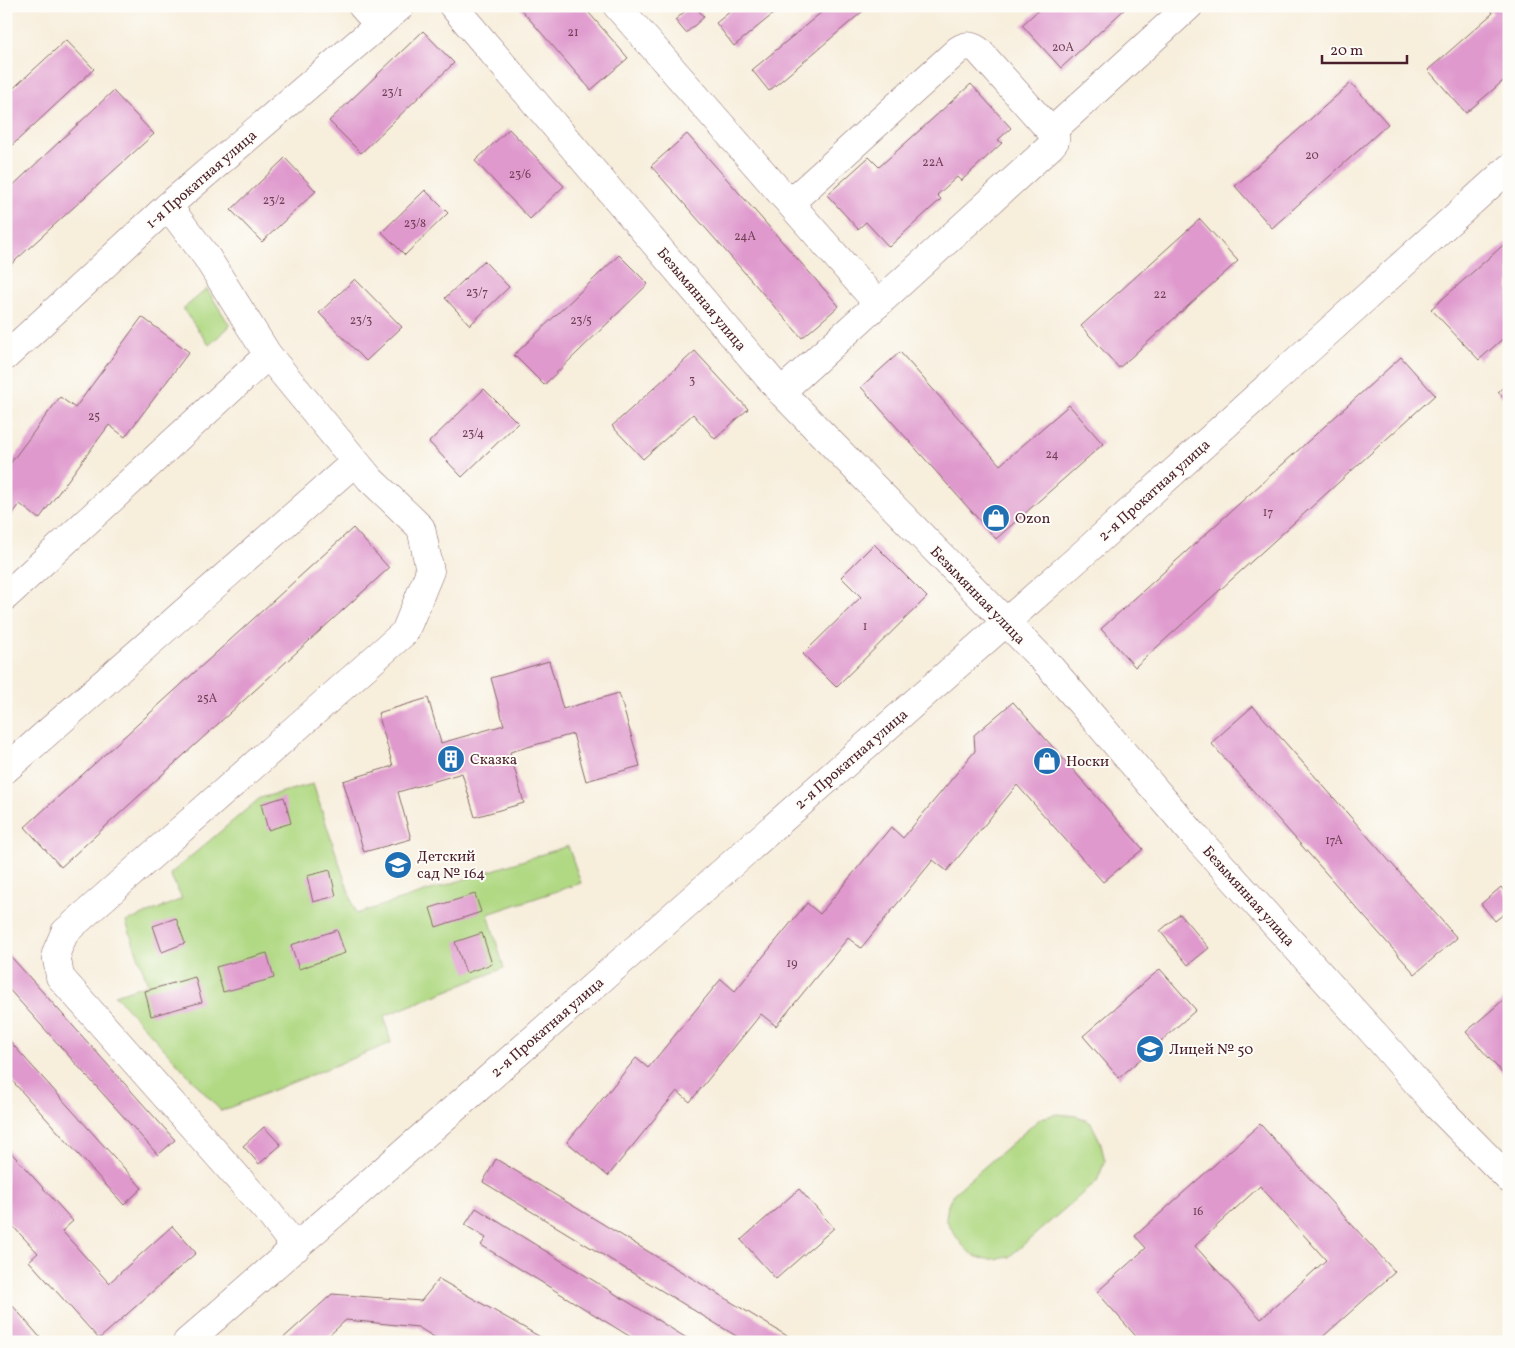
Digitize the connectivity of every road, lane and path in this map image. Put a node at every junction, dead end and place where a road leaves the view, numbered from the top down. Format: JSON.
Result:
{"nodes":[{"id":1,"x":401,"y":6,"type":"edge"},
{"id":2,"x":453,"y":6,"type":"edge"},
{"id":3,"x":617,"y":6,"type":"edge"},
{"id":4,"x":1189,"y":6,"type":"edge"},
{"id":5,"x":370,"y":16,"type":"edge"},
{"id":6,"x":1052,"y":131,"type":"junction"},
{"id":7,"x":1509,"y":168,"type":"edge"},
{"id":8,"x":790,"y":203,"type":"junction"},
{"id":9,"x":168,"y":206,"type":"junction"},
{"id":10,"x":878,"y":304,"type":"junction"},
{"id":11,"x":268,"y":355,"type":"junction"},
{"id":12,"x":6,"y":356,"type":"edge"},
{"id":13,"x":781,"y":392,"type":"junction"},
{"id":14,"x":355,"y":462,"type":"junction"},
{"id":15,"x":6,"y":596,"type":"edge"},
{"id":16,"x":1005,"y":623,"type":"junction"},
{"id":17,"x":6,"y":769,"type":"edge"},
{"id":18,"x":1509,"y":1179,"type":"edge"},
{"id":19,"x":296,"y":1248,"type":"junction"},
{"id":20,"x":187,"y":1342,"type":"edge"}],
"edges":[{"from":1,"to":5,"type":"street","name":"1-я Прокатная улица"},
{"from":2,"to":13,"type":"street","name":"Безымянная улица"},
{"from":3,"to":8,"type":"street"},
{"from":4,"to":6,"type":"street"},
{"from":5,"to":9,"type":"street","name":"1-я Прокатная улица"},
{"from":6,"to":8,"type":"street"},
{"from":6,"to":10,"type":"street"},
{"from":7,"to":16,"type":"street","name":"2-я Прокатная улица"},
{"from":8,"to":10,"type":"street"},
{"from":9,"to":11,"type":"street"},
{"from":9,"to":12,"type":"street","name":"1-я Прокатная улица"},
{"from":10,"to":13,"type":"street"},
{"from":11,"to":14,"type":"street"},
{"from":11,"to":15,"type":"street"},
{"from":13,"to":16,"type":"street","name":"Безымянная улица"},
{"from":14,"to":17,"type":"street"},
{"from":14,"to":19,"type":"street"},
{"from":16,"to":18,"type":"street","name":"Безымянная улица"},
{"from":16,"to":19,"type":"street","name":"2-я Прокатная улица"},
{"from":19,"to":20,"type":"street","name":"2-я Прокатная улица"}]}
